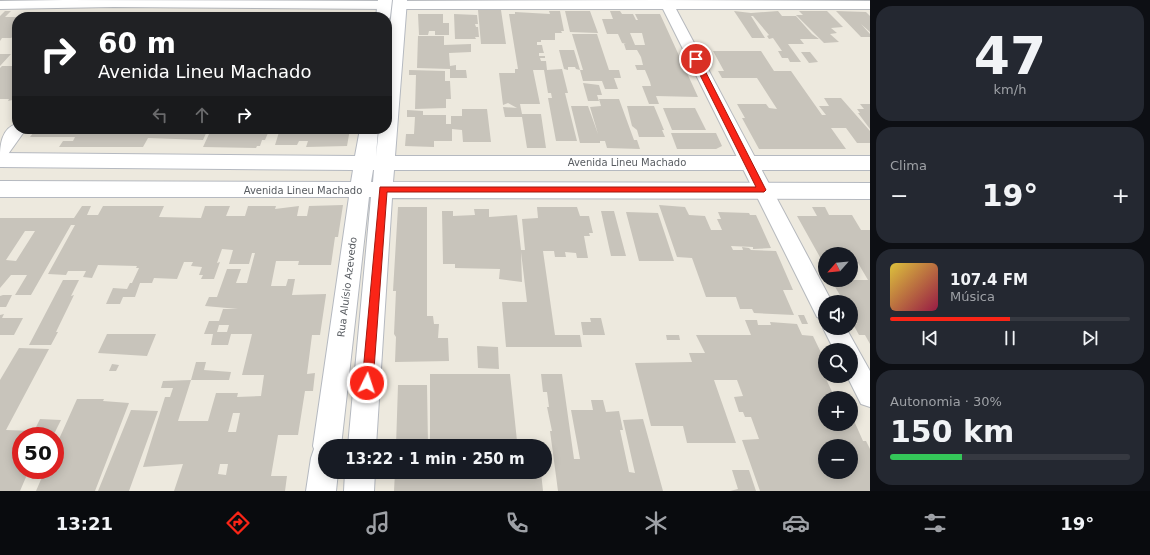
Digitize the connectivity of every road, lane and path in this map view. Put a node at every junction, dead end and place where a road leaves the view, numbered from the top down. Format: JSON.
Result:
{"nodes":[{"id":1,"x":115,"y":2,"type":"edge"},
{"id":2,"x":667,"y":3,"type":"edge"},
{"id":3,"x":0,"y":5,"type":"edge"},
{"id":4,"x":390,"y":5,"type":"edge"},
{"id":5,"x":870,"y":5,"type":"edge"},
{"id":6,"x":108,"y":12,"type":"edge"},
{"id":7,"x":14,"y":134,"type":"edge"},
{"id":8,"x":368,"y":134,"type":"edge"},
{"id":9,"x":386,"y":134,"type":"edge"},
{"id":10,"x":0,"y":153,"type":"edge"},
{"id":11,"x":0,"y":160,"type":"edge"},
{"id":12,"x":365,"y":162,"type":"junction"},
{"id":13,"x":385,"y":162,"type":"junction"},
{"id":14,"x":749,"y":162,"type":"junction"},
{"id":15,"x":870,"y":163,"type":"edge"},
{"id":16,"x":0,"y":189,"type":"edge"},
{"id":17,"x":371,"y":190,"type":"junction"},
{"id":18,"x":762,"y":190,"type":"junction"},
{"id":19,"x":870,"y":191,"type":"edge"},
{"id":20,"x":818,"y":297,"type":"edge"},
{"id":21,"x":858,"y":372,"type":"edge"},
{"id":22,"x":870,"y":395,"type":"edge"},
{"id":23,"x":328,"y":439,"type":"edge"},
{"id":24,"x":362,"y":439,"type":"edge"},
{"id":25,"x":322,"y":479,"type":"edge"},
{"id":26,"x":360,"y":479,"type":"edge"},
{"id":27,"x":321,"y":491,"type":"edge"},
{"id":28,"x":359,"y":491,"type":"edge"}],
"edges":[{"from":1,"to":3,"type":"street"},
{"from":1,"to":4,"type":"street"},
{"from":1,"to":6,"type":"street"},
{"from":2,"to":4,"type":"street"},
{"from":2,"to":5,"type":"street"},
{"from":2,"to":14,"type":"street"},
{"from":7,"to":10,"type":"street"},
{"from":8,"to":12,"type":"street","name":"Rua Aluísio Azevedo"},
{"from":9,"to":13,"type":"street","name":"Rua Aluísio Azevedo"},
{"from":11,"to":12,"type":"street","name":"Avenida Lineu Machado"},
{"from":12,"to":13,"type":"street","name":"Avenida Lineu Machado"},
{"from":12,"to":17,"type":"street","name":"Rua Aluísio Azevedo"},
{"from":13,"to":14,"type":"street","name":"Avenida Lineu Machado"},
{"from":13,"to":17,"type":"street","name":"Rua Aluísio Azevedo"},
{"from":14,"to":15,"type":"street","name":"Avenida Lineu Machado"},
{"from":14,"to":18,"type":"street"},
{"from":16,"to":17,"type":"street","name":"Avenida Lineu Machado"},
{"from":17,"to":18,"type":"street","name":"Avenida Lineu Machado"},
{"from":17,"to":23,"type":"street","name":"Rua Aluísio Azevedo"},
{"from":17,"to":24,"type":"street","name":"Rua Aluísio Azevedo"},
{"from":18,"to":19,"type":"street","name":"Avenida Lineu Machado"},
{"from":18,"to":20,"type":"street"},
{"from":21,"to":22,"type":"street"},
{"from":25,"to":27,"type":"street"},
{"from":26,"to":28,"type":"street"}]}
